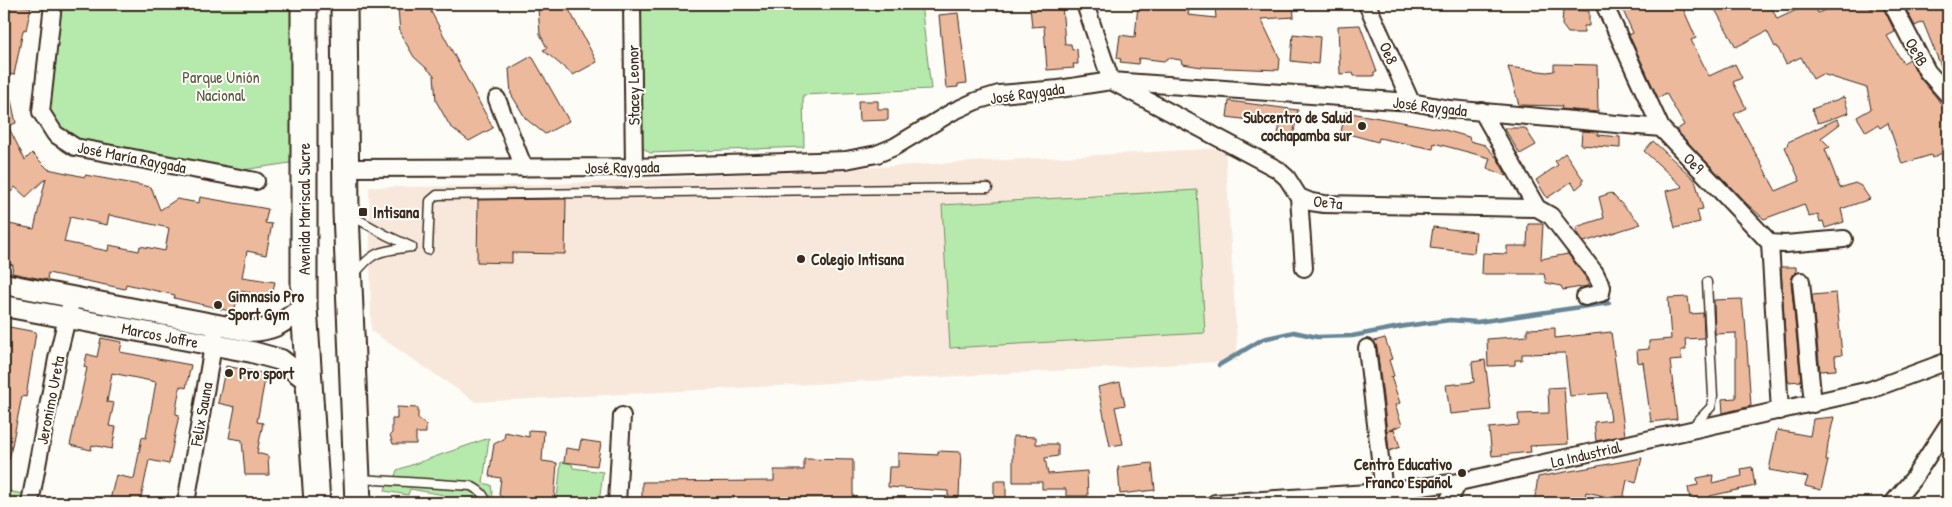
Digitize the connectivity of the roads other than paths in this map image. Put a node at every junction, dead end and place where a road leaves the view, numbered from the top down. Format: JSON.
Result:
{"nodes":[{"id":1,"x":53,"y":4,"type":"edge"},
{"id":2,"x":304,"y":4,"type":"edge"},
{"id":3,"x":344,"y":4,"type":"edge"},
{"id":4,"x":632,"y":4,"type":"edge"},
{"id":5,"x":1085,"y":4,"type":"edge"},
{"id":6,"x":1366,"y":4,"type":"edge"},
{"id":7,"x":1604,"y":4,"type":"edge"},
{"id":8,"x":1892,"y":4,"type":"edge"},
{"id":9,"x":1111,"y":81,"type":"junction"},
{"id":10,"x":1948,"y":95,"type":"edge"},
{"id":11,"x":497,"y":99,"type":"dead end"},
{"id":12,"x":1411,"y":102,"type":"junction"},
{"id":13,"x":1482,"y":112,"type":"junction"},
{"id":14,"x":1661,"y":128,"type":"junction"},
{"id":15,"x":634,"y":167,"type":"junction"},
{"id":16,"x":346,"y":168,"type":"junction"},
{"id":17,"x":524,"y":168,"type":"junction"},
{"id":18,"x":256,"y":180,"type":"dead end"},
{"id":19,"x":988,"y":188,"type":"dead end"},
{"id":20,"x":1299,"y":197,"type":"junction"},
{"id":21,"x":1538,"y":208,"type":"junction"},
{"id":22,"x":346,"y":212,"type":"junction"},
{"id":23,"x":1844,"y":239,"type":"dead end"},
{"id":24,"x":1770,"y":243,"type":"junction"},
{"id":25,"x":428,"y":250,"type":"dead end"},
{"id":26,"x":1304,"y":268,"type":"dead end"},
{"id":27,"x":1801,"y":281,"type":"dead end"},
{"id":28,"x":350,"y":282,"type":"junction"},
{"id":29,"x":1707,"y":282,"type":"dead end"},
{"id":30,"x":4,"y":284,"type":"edge"},
{"id":31,"x":72,"y":297,"type":"junction"},
{"id":32,"x":1585,"y":297,"type":"dead end"},
{"id":33,"x":4,"y":306,"type":"edge"},
{"id":34,"x":304,"y":307,"type":"junction"},
{"id":35,"x":68,"y":318,"type":"junction"},
{"id":36,"x":217,"y":324,"type":"junction"},
{"id":37,"x":213,"y":345,"type":"junction"},
{"id":38,"x":1367,"y":348,"type":"dead end"},
{"id":39,"x":1948,"y":361,"type":"edge"},
{"id":40,"x":309,"y":382,"type":"junction"},
{"id":41,"x":1812,"y":404,"type":"junction"},
{"id":42,"x":1780,"y":411,"type":"junction"},
{"id":43,"x":622,"y":416,"type":"dead end"},
{"id":44,"x":1948,"y":425,"type":"edge"},
{"id":45,"x":1688,"y":431,"type":"junction"},
{"id":46,"x":357,"y":479,"type":"junction"},
{"id":47,"x":1459,"y":482,"type":"junction"},
{"id":48,"x":1384,"y":492,"type":"junction"},
{"id":49,"x":30,"y":503,"type":"edge"},
{"id":50,"x":186,"y":503,"type":"edge"},
{"id":51,"x":317,"y":503,"type":"edge"},
{"id":52,"x":358,"y":503,"type":"edge"},
{"id":53,"x":485,"y":503,"type":"edge"},
{"id":54,"x":617,"y":503,"type":"edge"},
{"id":55,"x":1215,"y":503,"type":"edge"},
{"id":56,"x":1236,"y":503,"type":"edge"},
{"id":57,"x":1447,"y":503,"type":"edge"},
{"id":58,"x":1893,"y":503,"type":"edge"}],
"edges":[{"from":1,"to":18,"type":"street","name":"José María Raygada"},
{"from":2,"to":34,"type":"main road","name":"Avenida Mariscal Sucre"},
{"from":3,"to":16,"type":"main road"},
{"from":4,"to":15,"type":"street","name":"Stacey Leonor"},
{"from":5,"to":9,"type":"street"},
{"from":6,"to":12,"type":"street","name":"Oe8"},
{"from":7,"to":14,"type":"street","name":"Oe9"},
{"from":8,"to":10,"type":"street","name":"Oe9B"},
{"from":9,"to":12,"type":"street","name":"José Raygada"},
{"from":9,"to":15,"type":"street","name":"José Raygada"},
{"from":9,"to":20,"type":"street","name":"Oe7a"},
{"from":11,"to":17,"type":"street"},
{"from":12,"to":13,"type":"street","name":"José Raygada"},
{"from":13,"to":14,"type":"street","name":"José Raygada"},
{"from":13,"to":21,"type":"street"},
{"from":14,"to":24,"type":"street","name":"Oe9"},
{"from":15,"to":17,"type":"street","name":"José Raygada"},
{"from":16,"to":17,"type":"street","name":"José Raygada"},
{"from":16,"to":22,"type":"main road"},
{"from":19,"to":25,"type":"lane"},
{"from":20,"to":21,"type":"street","name":"Oe7a"},
{"from":20,"to":26,"type":"street"},
{"from":21,"to":32,"type":"street"},
{"from":22,"to":28,"type":"main road"},
{"from":22,"to":28,"type":"lane"},
{"from":23,"to":24,"type":"street"},
{"from":24,"to":42,"type":"street"},
{"from":27,"to":41,"type":"street"},
{"from":28,"to":46,"type":"main road"},
{"from":29,"to":45,"type":"lane"},
{"from":30,"to":31,"type":"street","name":"Marcos Joffre"},
{"from":31,"to":35,"type":"street","name":"Jeronimo Ureta"},
{"from":31,"to":36,"type":"street","name":"Marcos Joffre"},
{"from":33,"to":35,"type":"street","name":"Marcos Joffre"},
{"from":34,"to":36,"type":"street","name":"Marcos Joffre"},
{"from":34,"to":40,"type":"main road","name":"Avenida Mariscal Sucre"},
{"from":35,"to":37,"type":"street","name":"Marcos Joffre"},
{"from":35,"to":49,"type":"street","name":"Jeronimo Ureta"},
{"from":36,"to":37,"type":"street","name":"Felix Sauna"},
{"from":37,"to":40,"type":"street","name":"Marcos Joffre"},
{"from":37,"to":50,"type":"street","name":"Felix Sauna"},
{"from":38,"to":48,"type":"street"},
{"from":39,"to":41,"type":"street","name":"La Industrial"},
{"from":40,"to":51,"type":"main road","name":"Avenida Mariscal Sucre"},
{"from":41,"to":42,"type":"street","name":"La Industrial"},
{"from":42,"to":45,"type":"street","name":"La Industrial"},
{"from":43,"to":54,"type":"street"},
{"from":44,"to":58,"type":"street"},
{"from":45,"to":47,"type":"street","name":"La Industrial"},
{"from":46,"to":52,"type":"main road"},
{"from":46,"to":53,"type":"lane"},
{"from":47,"to":48,"type":"street","name":"La Industrial"},
{"from":47,"to":57,"type":"street"},
{"from":48,"to":56,"type":"street","name":"La Industrial"},
{"from":55,"to":56,"type":"street","name":"La Industrial"}]}
